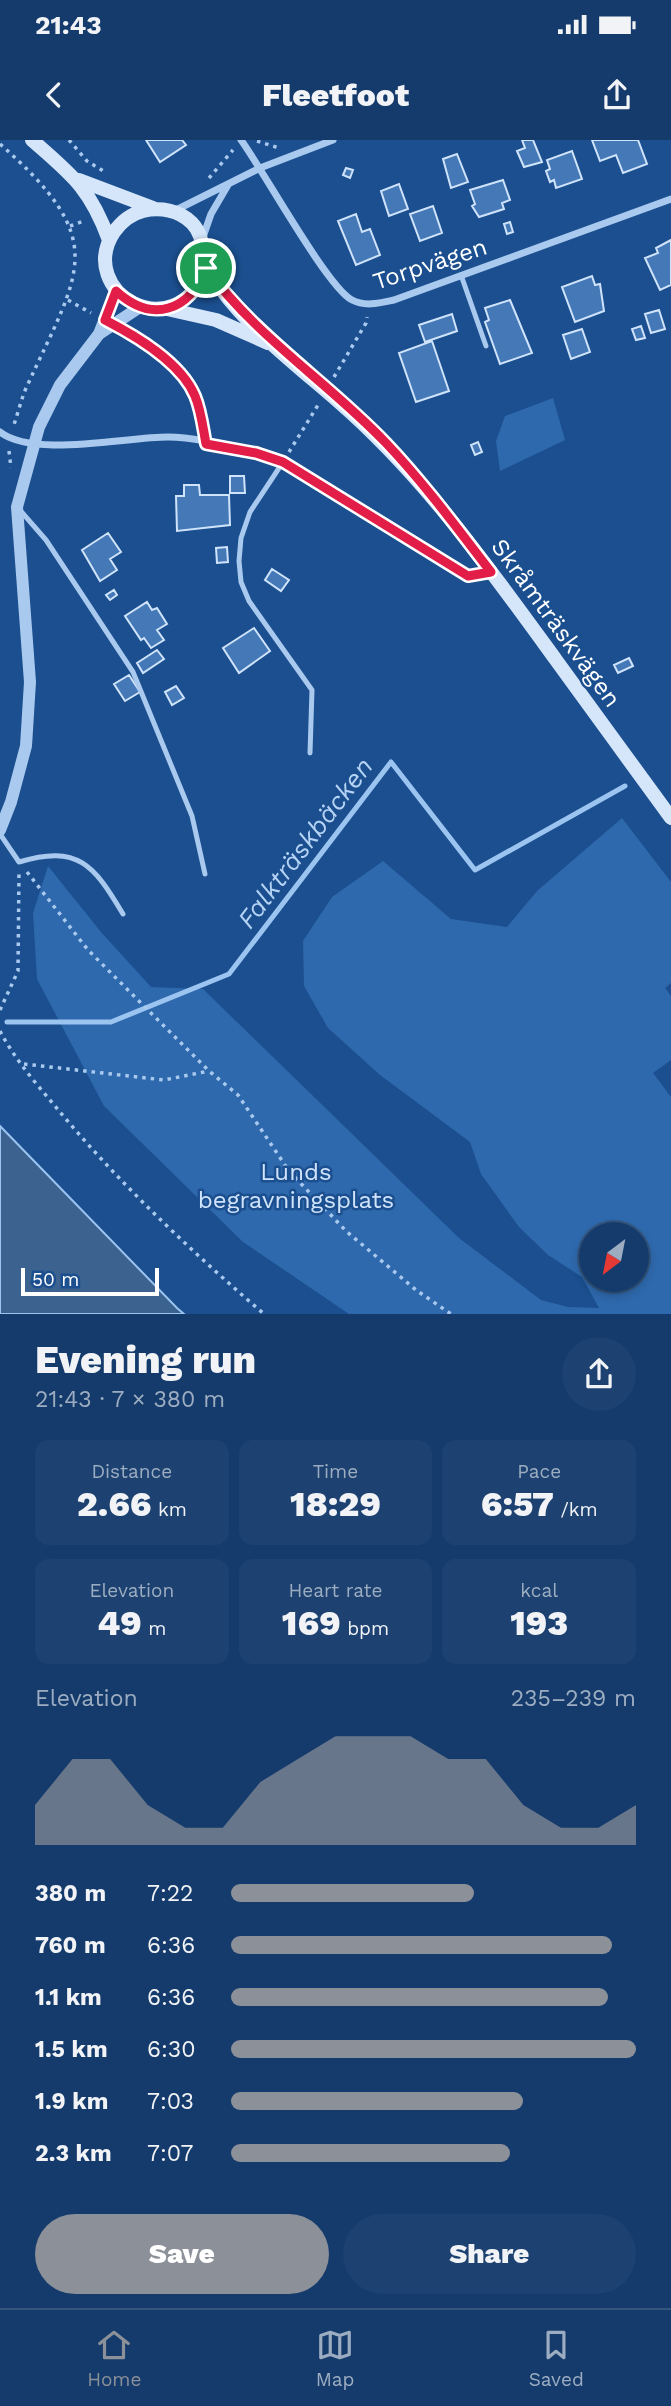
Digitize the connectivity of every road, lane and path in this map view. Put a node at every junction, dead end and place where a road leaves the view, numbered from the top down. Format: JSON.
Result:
{"nodes":[{"id":1,"x":32,"y":140,"type":"edge"},
{"id":2,"x":69,"y":140,"type":"edge"},
{"id":3,"x":333,"y":140,"type":"edge"},
{"id":4,"x":243,"y":142,"type":"edge"},
{"id":5,"x":289,"y":146,"type":"dead end"},
{"id":6,"x":260,"y":168,"type":"junction"},
{"id":7,"x":110,"y":174,"type":"dead end"},
{"id":8,"x":79,"y":180,"type":"junction"},
{"id":9,"x":229,"y":184,"type":"junction"},
{"id":10,"x":198,"y":185,"type":"dead end"},
{"id":11,"x":671,"y":199,"type":"edge"},
{"id":12,"x":154,"y":208,"type":"junction"},
{"id":13,"x":174,"y":211,"type":"junction"},
{"id":14,"x":203,"y":238,"type":"junction"},
{"id":15,"x":109,"y":240,"type":"junction"},
{"id":16,"x":206,"y":268,"type":"junction"},
{"id":17,"x":461,"y":275,"type":"junction"},
{"id":18,"x":116,"y":291,"type":"junction"},
{"id":19,"x":68,"y":300,"type":"dead end"},
{"id":20,"x":140,"y":307,"type":"junction"},
{"id":21,"x":167,"y":309,"type":"junction"},
{"id":22,"x":109,"y":322,"type":"junction"},
{"id":23,"x":276,"y":346,"type":"junction"},
{"id":24,"x":486,"y":346,"type":"dead end"},
{"id":25,"x":0,"y":432,"type":"edge"},
{"id":26,"x":206,"y":444,"type":"junction"},
{"id":27,"x":32,"y":446,"type":"junction"},
{"id":28,"x":283,"y":462,"type":"junction"},
{"id":29,"x":18,"y":507,"type":"junction"},
{"id":30,"x":491,"y":572,"type":"junction"},
{"id":31,"x":310,"y":753,"type":"dead end"},
{"id":32,"x":671,"y":818,"type":"edge"},
{"id":33,"x":0,"y":832,"type":"edge"},
{"id":34,"x":19,"y":862,"type":"junction"},
{"id":35,"x":205,"y":874,"type":"dead end"},
{"id":36,"x":123,"y":914,"type":"dead end"},
{"id":37,"x":0,"y":1010,"type":"edge"},
{"id":38,"x":0,"y":1031,"type":"edge"},
{"id":39,"x":23,"y":1063,"type":"junction"},
{"id":40,"x":209,"y":1071,"type":"junction"},
{"id":41,"x":264,"y":1314,"type":"edge"},
{"id":42,"x":451,"y":1314,"type":"edge"}],
"edges":[{"from":1,"to":8,"type":"main road"},
{"from":2,"to":7,"type":"path"},
{"from":3,"to":6,"type":"street"},
{"from":4,"to":5,"type":"path"},
{"from":4,"to":6,"type":"street","name":"Torpvägen"},
{"from":4,"to":10,"type":"path"},
{"from":6,"to":9,"type":"street"},
{"from":6,"to":17,"type":"street","name":"Torpvägen"},
{"from":8,"to":12,"type":"main road"},
{"from":8,"to":15,"type":"main road"},
{"from":9,"to":13,"type":"street"},
{"from":9,"to":14,"type":"street"},
{"from":11,"to":17,"type":"street","name":"Torpvägen"},
{"from":12,"to":13,"type":"main road"},
{"from":12,"to":15,"type":"main road"},
{"from":13,"to":14,"type":"main road"},
{"from":14,"to":16,"type":"main road"},
{"from":15,"to":18,"type":"main road"},
{"from":16,"to":21,"type":"main road"},
{"from":16,"to":23,"type":"main road","name":"Skråmträskvägen"},
{"from":17,"to":24,"type":"lane"},
{"from":18,"to":20,"type":"main road"},
{"from":18,"to":22,"type":"street"},
{"from":19,"to":22,"type":"path"},
{"from":20,"to":21,"type":"main road"},
{"from":20,"to":22,"type":"street"},
{"from":21,"to":23,"type":"main road","name":"Skråmträskvägen"},
{"from":22,"to":26,"type":"path"},
{"from":22,"to":27,"type":"street"},
{"from":23,"to":30,"type":"main road","name":"Skråmträskvägen"},
{"from":25,"to":27,"type":"street"},
{"from":26,"to":27,"type":"street"},
{"from":26,"to":28,"type":"street"},
{"from":27,"to":29,"type":"street"},
{"from":28,"to":30,"type":"street"},
{"from":28,"to":31,"type":"lane"},
{"from":29,"to":33,"type":"street"},
{"from":29,"to":35,"type":"lane"},
{"from":30,"to":32,"type":"main road","name":"Skråmträskvägen"},
{"from":33,"to":34,"type":"lane"},
{"from":34,"to":36,"type":"lane"},
{"from":34,"to":37,"type":"path"},
{"from":34,"to":40,"type":"path"},
{"from":38,"to":39,"type":"path"},
{"from":39,"to":40,"type":"path"},
{"from":39,"to":41,"type":"path"},
{"from":40,"to":42,"type":"path"}]}
